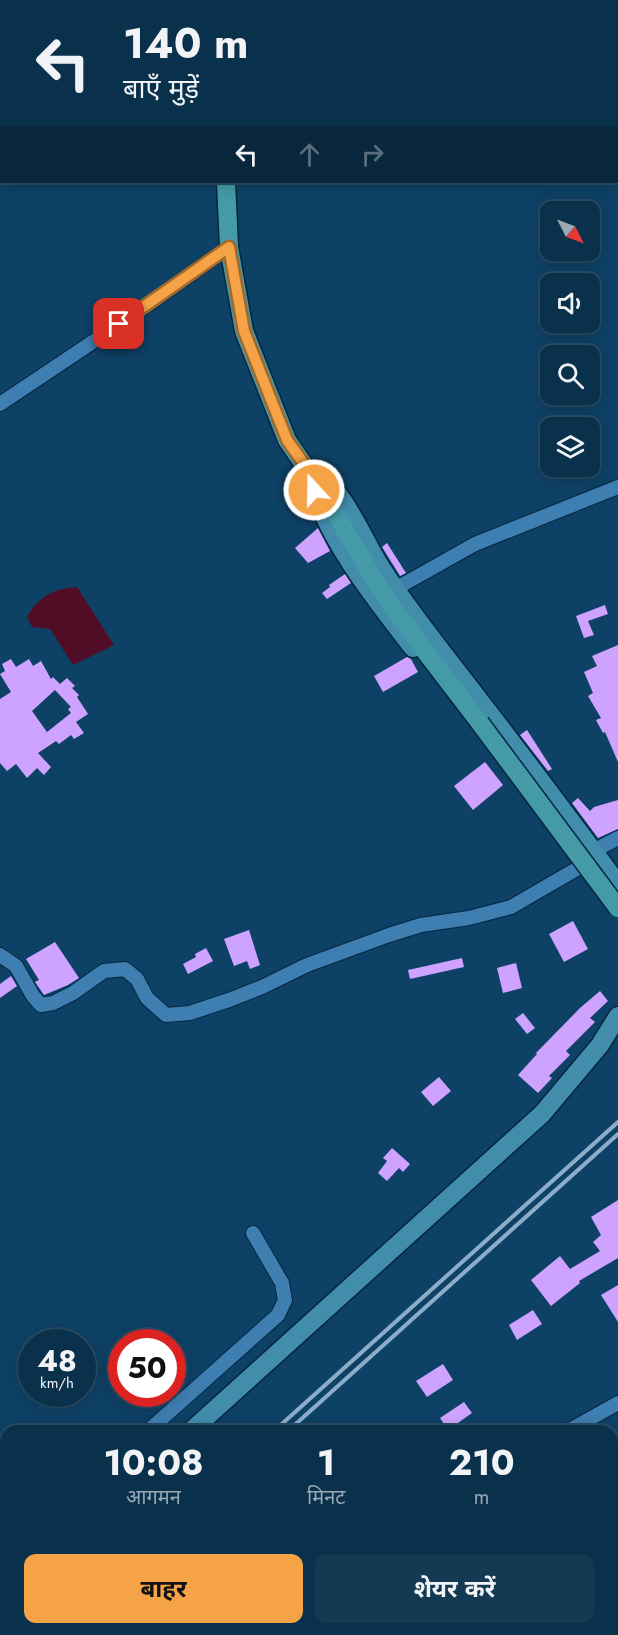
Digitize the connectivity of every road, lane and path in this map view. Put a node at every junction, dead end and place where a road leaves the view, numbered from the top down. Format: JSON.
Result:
{"nodes":[{"id":1,"x":226,"y":183,"type":"edge"},
{"id":2,"x":229,"y":247,"type":"junction"},
{"id":3,"x":0,"y":404,"type":"edge"},
{"id":4,"x":309,"y":471,"type":"junction"},
{"id":5,"x":618,"y":487,"type":"edge"},
{"id":6,"x":395,"y":589,"type":"junction"},
{"id":7,"x":618,"y":838,"type":"edge"},
{"id":8,"x":595,"y":853,"type":"junction"},
{"id":9,"x":580,"y":867,"type":"junction"},
{"id":10,"x":618,"y":884,"type":"edge"},
{"id":11,"x":618,"y":908,"type":"edge"},
{"id":12,"x":618,"y":920,"type":"edge"},
{"id":13,"x":0,"y":955,"type":"edge"},
{"id":14,"x":618,"y":1016,"type":"edge"},
{"id":15,"x":253,"y":1233,"type":"dead end"},
{"id":16,"x":618,"y":1403,"type":"edge"},
{"id":17,"x":154,"y":1425,"type":"edge"},
{"id":18,"x":198,"y":1425,"type":"edge"},
{"id":19,"x":579,"y":1425,"type":"edge"}],
"edges":[{"from":1,"to":2,"type":"main road"},
{"from":2,"to":3,"type":"street"},
{"from":2,"to":4,"type":"main road"},
{"from":4,"to":6,"type":"main road"},
{"from":4,"to":9,"type":"main road"},
{"from":4,"to":11,"type":"main road","bridge":true},
{"from":5,"to":6,"type":"street"},
{"from":6,"to":8,"type":"main road"},
{"from":7,"to":8,"type":"street"},
{"from":8,"to":9,"type":"street"},
{"from":8,"to":10,"type":"main road"},
{"from":9,"to":12,"type":"main road"},
{"from":9,"to":13,"type":"street"},
{"from":14,"to":18,"type":"main road"},
{"from":15,"to":17,"type":"street"},
{"from":16,"to":19,"type":"street"}]}
